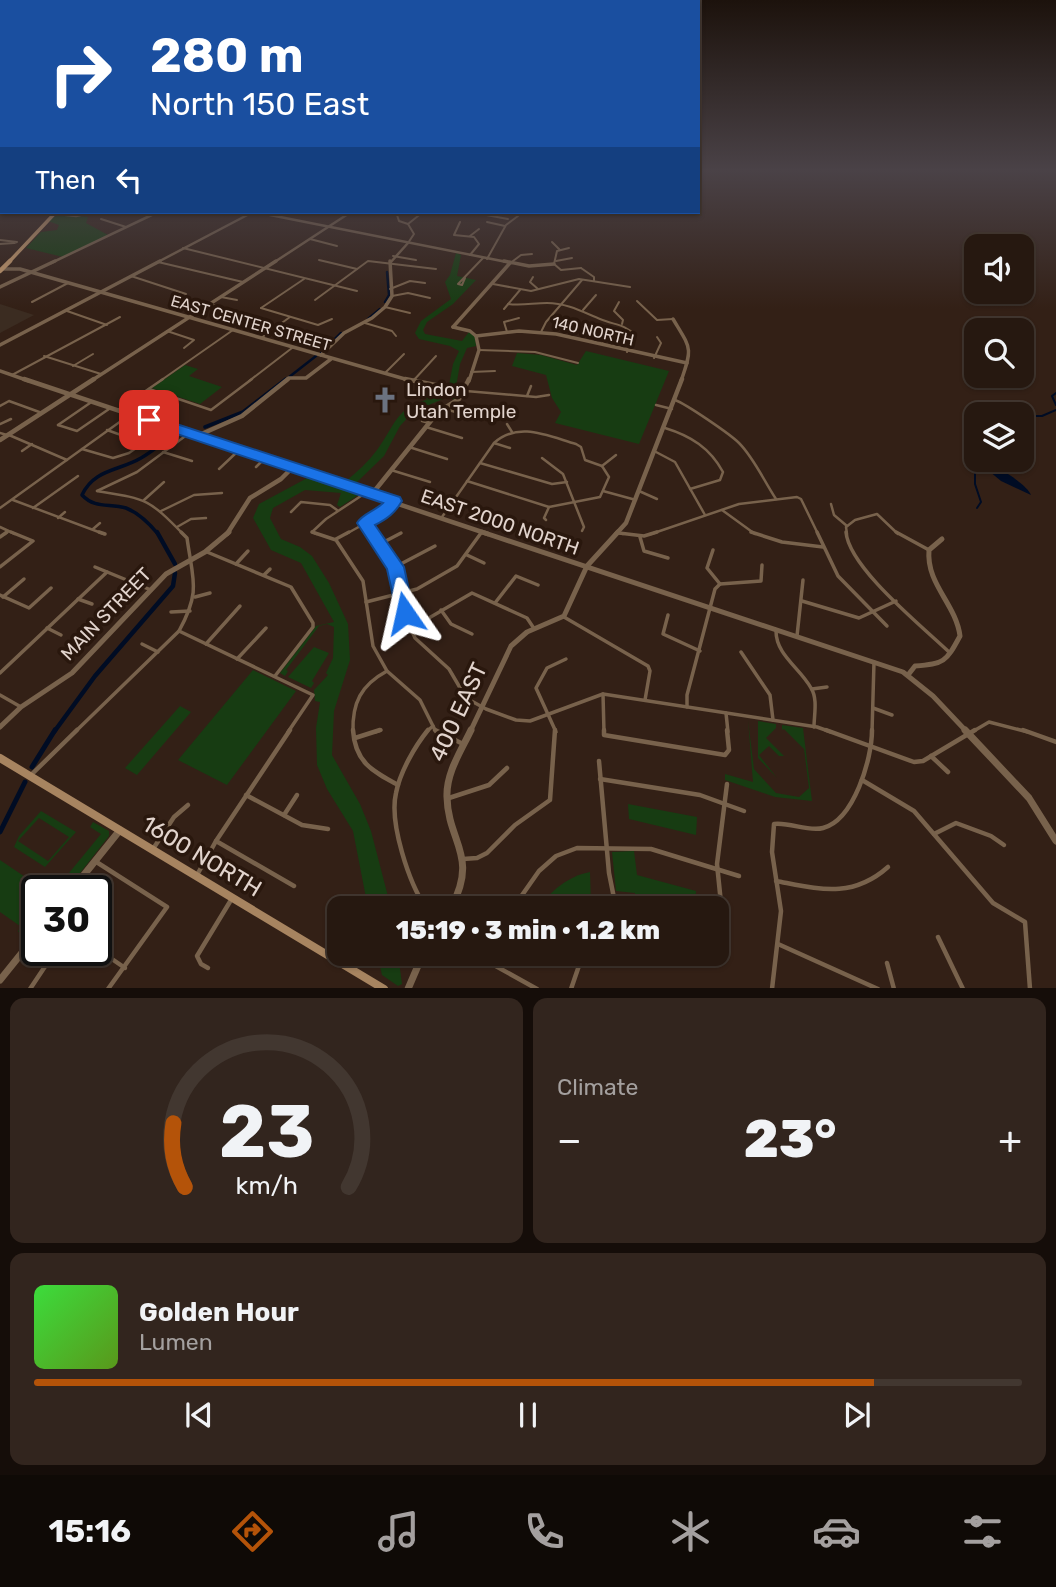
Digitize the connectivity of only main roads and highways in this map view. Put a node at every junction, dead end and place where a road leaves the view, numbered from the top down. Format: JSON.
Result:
{"nodes":[{"id":1,"x":51,"y":217,"type":"edge"},
{"id":2,"x":1,"y":270,"type":"edge"},
{"id":3,"x":0,"y":758,"type":"edge"},
{"id":4,"x":381,"y":988,"type":"edge"}],
"edges":[{"from":1,"to":2,"type":"main road"},
{"from":3,"to":4,"type":"main road","name":"1600 NORTH"}]}
